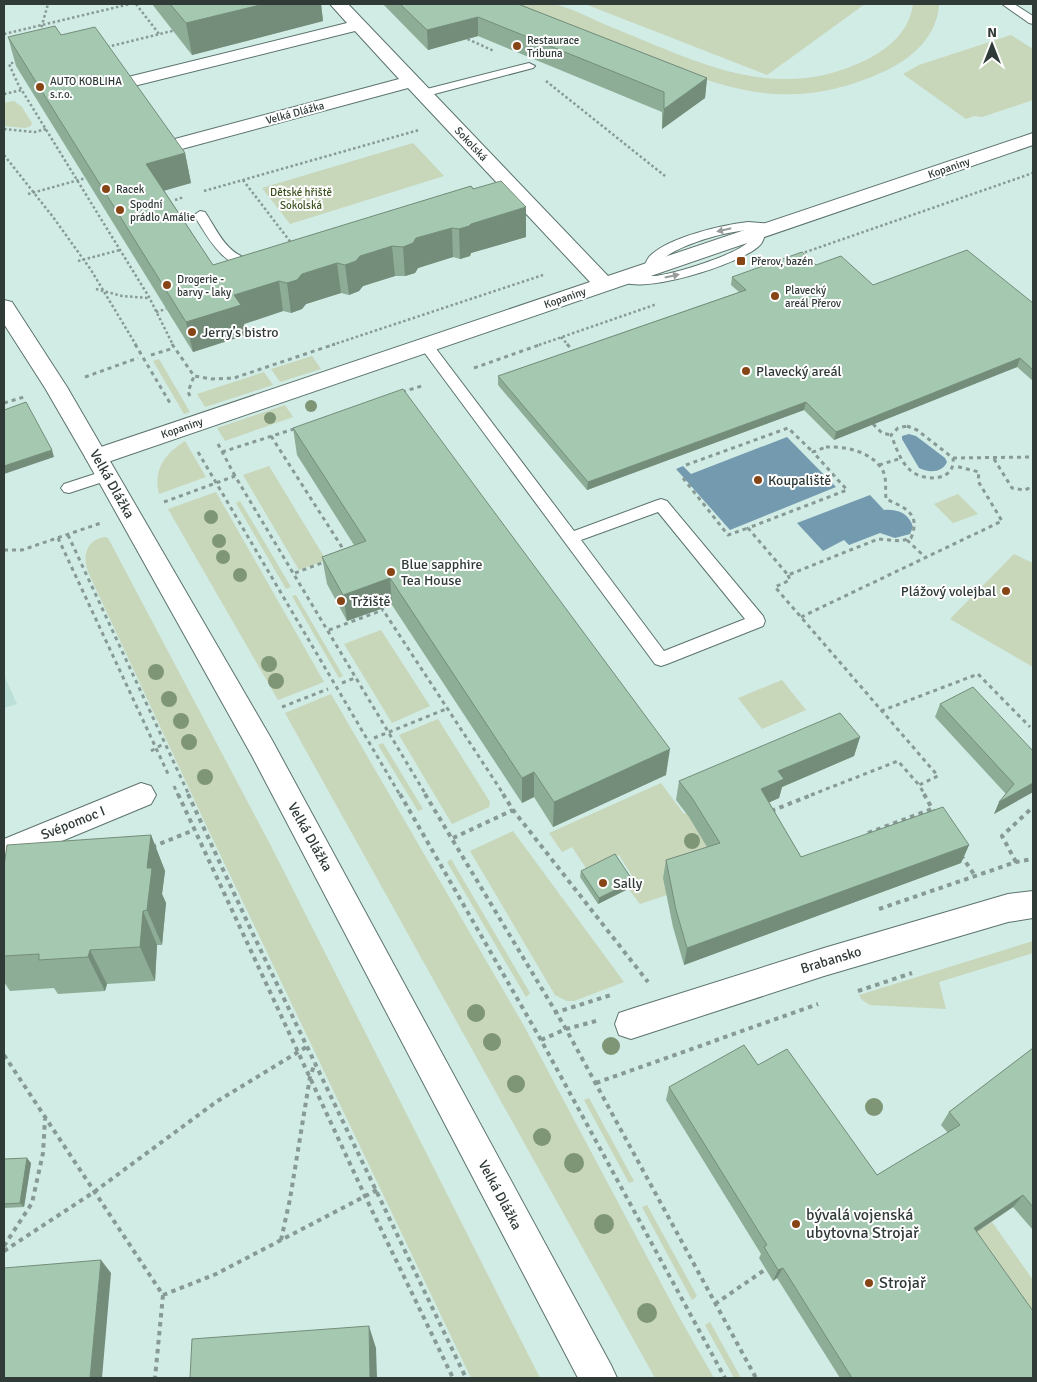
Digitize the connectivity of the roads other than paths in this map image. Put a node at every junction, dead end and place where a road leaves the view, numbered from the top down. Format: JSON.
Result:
{"nodes":[{"id":1,"x":339,"y":4,"type":"edge"},
{"id":2,"x":1006,"y":4,"type":"edge"},
{"id":3,"x":1033,"y":20,"type":"edge"},
{"id":4,"x":359,"y":25,"type":"junction"},
{"id":5,"x":528,"y":66,"type":"dead end"},
{"id":6,"x":134,"y":82,"type":"edge"},
{"id":7,"x":417,"y":87,"type":"junction"},
{"id":8,"x":1033,"y":139,"type":"edge"},
{"id":9,"x":178,"y":144,"type":"edge"},
{"id":10,"x":511,"y":187,"type":"junction"},
{"id":11,"x":493,"y":192,"type":"edge"},
{"id":12,"x":200,"y":214,"type":"dead end"},
{"id":13,"x":766,"y":230,"type":"junction"},
{"id":14,"x":268,"y":262,"type":"edge"},
{"id":15,"x":614,"y":282,"type":"junction"},
{"id":16,"x":4,"y":307,"type":"edge"},
{"id":17,"x":426,"y":345,"type":"junction"},
{"id":18,"x":102,"y":466,"type":"junction"},
{"id":19,"x":69,"y":488,"type":"dead end"},
{"id":20,"x":570,"y":538,"type":"junction"},
{"id":21,"x":141,"y":795,"type":"dead end"},
{"id":22,"x":4,"y":852,"type":"edge"},
{"id":23,"x":1033,"y":904,"type":"edge"},
{"id":24,"x":631,"y":1024,"type":"dead end"},
{"id":25,"x":598,"y":1378,"type":"edge"}],
"edges":[{"from":1,"to":4,"type":"street","name":"Sokolská"},
{"from":2,"to":3,"type":"lane"},
{"from":4,"to":6,"type":"street"},
{"from":4,"to":7,"type":"street","name":"Sokolská"},
{"from":5,"to":7,"type":"lane"},
{"from":7,"to":9,"type":"street","name":"Velká Dlážka"},
{"from":7,"to":10,"type":"street","name":"Sokolská"},
{"from":8,"to":13,"type":"street","name":"Kopaniny"},
{"from":10,"to":11,"type":"lane"},
{"from":10,"to":15,"type":"street","name":"Sokolská"},
{"from":12,"to":14,"type":"lane"},
{"from":13,"to":15,"type":"street","name":"Kopaniny"},
{"from":15,"to":13,"type":"lane","one_way":true},
{"from":15,"to":17,"type":"street","name":"Kopaniny"},
{"from":16,"to":18,"type":"street","name":"Velká Dlážka"},
{"from":17,"to":18,"type":"street","name":"Kopaniny"},
{"from":17,"to":20,"type":"lane"},
{"from":18,"to":19,"type":"lane"},
{"from":18,"to":25,"type":"street","name":"Velká Dlážka"},
{"from":20,"to":20,"type":"lane"},
{"from":21,"to":22,"type":"street","name":"Svépomoc I"},
{"from":23,"to":24,"type":"street","name":"Brabansko"}]}
